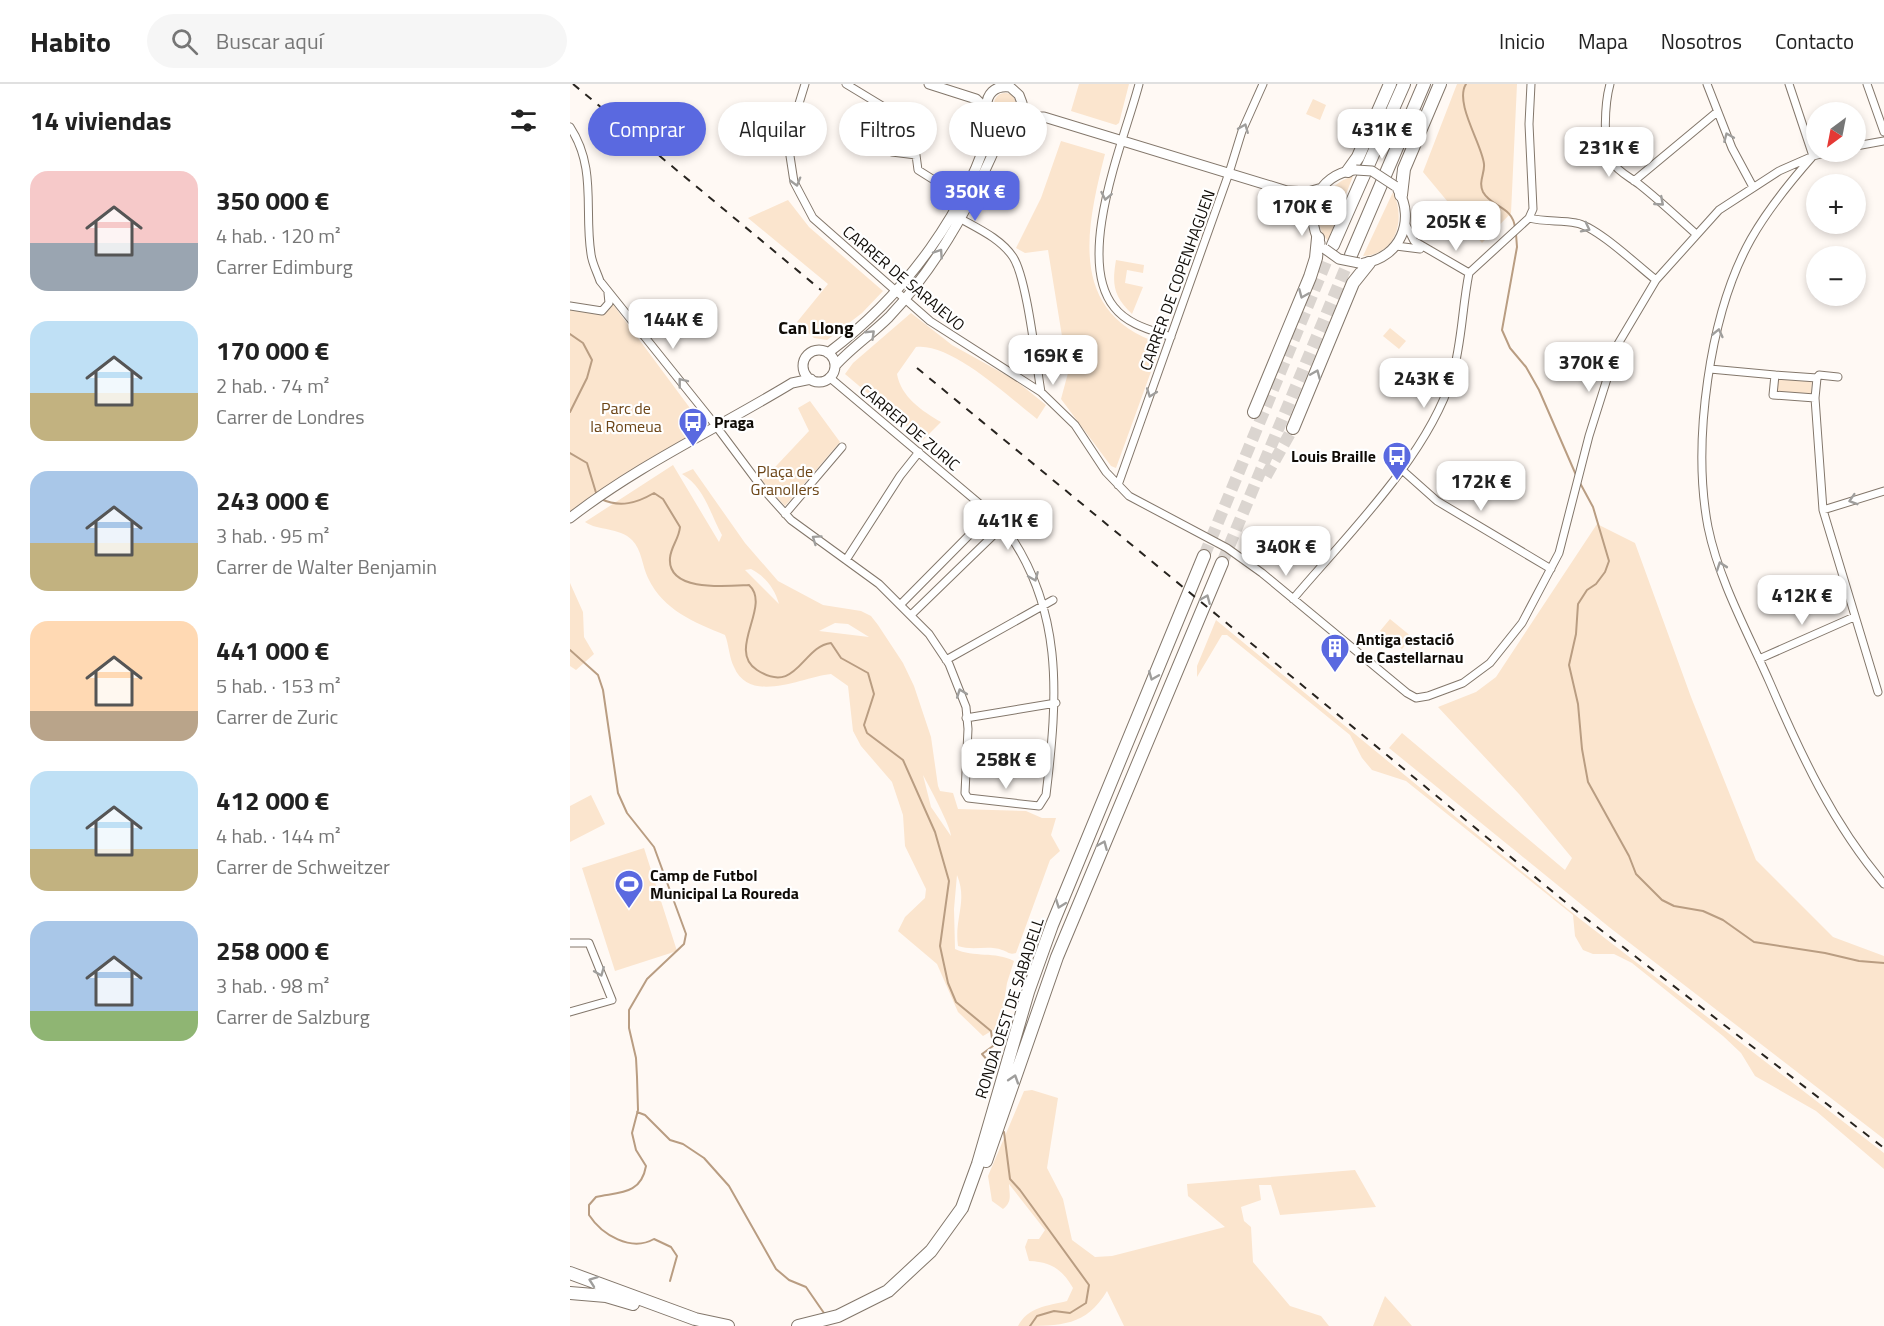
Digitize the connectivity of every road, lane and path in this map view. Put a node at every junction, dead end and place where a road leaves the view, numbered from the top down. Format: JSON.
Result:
{"nodes":[{"id":1,"x":806,"y":84,"type":"edge"},
{"id":2,"x":846,"y":84,"type":"edge"},
{"id":3,"x":928,"y":84,"type":"edge"},
{"id":4,"x":942,"y":84,"type":"edge"},
{"id":5,"x":1139,"y":84,"type":"edge"},
{"id":6,"x":1263,"y":84,"type":"edge"},
{"id":7,"x":1390,"y":84,"type":"edge"},
{"id":8,"x":1404,"y":84,"type":"edge"},
{"id":9,"x":1424,"y":84,"type":"edge"},
{"id":10,"x":1440,"y":84,"type":"edge"},
{"id":11,"x":1531,"y":84,"type":"edge"},
{"id":12,"x":1610,"y":84,"type":"edge"},
{"id":13,"x":1707,"y":84,"type":"edge"},
{"id":14,"x":1789,"y":84,"type":"edge"},
{"id":15,"x":1868,"y":84,"type":"edge"},
{"id":16,"x":1004,"y":85,"type":"edge"},
{"id":17,"x":1018,"y":91,"type":"edge"},
{"id":18,"x":990,"y":93,"type":"junction"},
{"id":19,"x":876,"y":102,"type":"edge"},
{"id":20,"x":976,"y":102,"type":"edge"},
{"id":21,"x":990,"y":102,"type":"edge"},
{"id":22,"x":1029,"y":102,"type":"edge"},
{"id":23,"x":1717,"y":112,"type":"junction"},
{"id":24,"x":1047,"y":118,"type":"edge"},
{"id":25,"x":570,"y":127,"type":"edge"},
{"id":26,"x":1884,"y":132,"type":"edge"},
{"id":27,"x":1806,"y":135,"type":"edge"},
{"id":28,"x":1124,"y":140,"type":"junction"},
{"id":29,"x":1884,"y":141,"type":"edge"},
{"id":30,"x":1866,"y":144,"type":"edge"},
{"id":31,"x":916,"y":156,"type":"edge"},
{"id":32,"x":978,"y":156,"type":"edge"},
{"id":33,"x":990,"y":156,"type":"edge"},
{"id":34,"x":1806,"y":159,"type":"edge"},
{"id":35,"x":1808,"y":162,"type":"edge"},
{"id":36,"x":1352,"y":170,"type":"junction"},
{"id":37,"x":1779,"y":171,"type":"junction"},
{"id":38,"x":1229,"y":173,"type":"junction"},
{"id":39,"x":1634,"y":181,"type":"junction"},
{"id":40,"x":1786,"y":186,"type":"junction"},
{"id":41,"x":1753,"y":187,"type":"junction"},
{"id":42,"x":1322,"y":188,"type":"junction"},
{"id":43,"x":1398,"y":190,"type":"junction"},
{"id":44,"x":1287,"y":191,"type":"junction"},
{"id":45,"x":961,"y":197,"type":"junction"},
{"id":46,"x":1312,"y":212,"type":"junction"},
{"id":47,"x":1529,"y":218,"type":"junction"},
{"id":48,"x":961,"y":219,"type":"junction"},
{"id":49,"x":1406,"y":225,"type":"junction"},
{"id":50,"x":1696,"y":234,"type":"junction"},
{"id":51,"x":1317,"y":238,"type":"junction"},
{"id":52,"x":1396,"y":246,"type":"junction"},
{"id":53,"x":1329,"y":247,"type":"junction"},
{"id":54,"x":1431,"y":253,"type":"junction"},
{"id":55,"x":1360,"y":260,"type":"junction"},
{"id":56,"x":1469,"y":273,"type":"junction"},
{"id":57,"x":1656,"y":280,"type":"junction"},
{"id":58,"x":607,"y":291,"type":"junction"},
{"id":59,"x":895,"y":292,"type":"junction"},
{"id":60,"x":904,"y":299,"type":"junction"},
{"id":61,"x":570,"y":306,"type":"edge"},
{"id":62,"x":1171,"y":338,"type":"junction"},
{"id":63,"x":828,"y":353,"type":"junction"},
{"id":64,"x":803,"y":365,"type":"junction"},
{"id":65,"x":835,"y":366,"type":"junction"},
{"id":66,"x":1710,"y":369,"type":"junction"},
{"id":67,"x":1775,"y":375,"type":"junction"},
{"id":68,"x":829,"y":377,"type":"junction"},
{"id":69,"x":1838,"y":377,"type":"dead end"},
{"id":70,"x":1817,"y":378,"type":"junction"},
{"id":71,"x":811,"y":379,"type":"junction"},
{"id":72,"x":792,"y":383,"type":"junction"},
{"id":73,"x":1041,"y":392,"type":"junction"},
{"id":74,"x":1815,"y":399,"type":"junction"},
{"id":75,"x":1254,"y":412,"type":"dead end"},
{"id":76,"x":718,"y":428,"type":"junction"},
{"id":77,"x":1293,"y":428,"type":"tunnel mouth"},
{"id":78,"x":842,"y":447,"type":"dead end"},
{"id":79,"x":919,"y":452,"type":"junction"},
{"id":80,"x":1401,"y":469,"type":"junction"},
{"id":81,"x":1118,"y":485,"type":"junction"},
{"id":82,"x":1884,"y":491,"type":"edge"},
{"id":83,"x":1823,"y":510,"type":"junction"},
{"id":84,"x":994,"y":511,"type":"junction"},
{"id":85,"x":785,"y":514,"type":"junction"},
{"id":86,"x":570,"y":518,"type":"edge"},
{"id":87,"x":1010,"y":519,"type":"dead end"},
{"id":88,"x":1003,"y":524,"type":"junction"},
{"id":89,"x":1204,"y":556,"type":"tunnel mouth"},
{"id":90,"x":846,"y":560,"type":"junction"},
{"id":91,"x":1222,"y":563,"type":"tunnel mouth"},
{"id":92,"x":1551,"y":569,"type":"junction"},
{"id":93,"x":1293,"y":599,"type":"junction"},
{"id":94,"x":1053,"y":600,"type":"dead end"},
{"id":95,"x":1044,"y":603,"type":"junction"},
{"id":96,"x":902,"y":604,"type":"junction"},
{"id":97,"x":912,"y":614,"type":"junction"},
{"id":98,"x":1854,"y":617,"type":"junction"},
{"id":99,"x":1759,"y":659,"type":"junction"},
{"id":100,"x":946,"y":660,"type":"junction"},
{"id":101,"x":1878,"y":692,"type":"dead end"},
{"id":102,"x":1056,"y":703,"type":"junction"},
{"id":103,"x":966,"y":718,"type":"junction"},
{"id":104,"x":1884,"y":884,"type":"edge"},
{"id":105,"x":570,"y":943,"type":"edge"},
{"id":106,"x":570,"y":1012,"type":"edge"},
{"id":107,"x":570,"y":1273,"type":"edge"},
{"id":108,"x":570,"y":1293,"type":"edge"},
{"id":109,"x":853,"y":1312,"type":"junction"},
{"id":110,"x":821,"y":1323,"type":"edge"},
{"id":111,"x":705,"y":1326,"type":"edge"},
{"id":112,"x":728,"y":1326,"type":"edge"},
{"id":113,"x":798,"y":1326,"type":"edge"}],
"edges":[{"from":1,"to":59,"type":"street","name":"CARRER DE SARAJEVO","one_way":true},
{"from":2,"to":19,"type":"street"},
{"from":3,"to":20,"type":"street"},
{"from":4,"to":18,"type":"street"},
{"from":5,"to":28,"type":"street"},
{"from":38,"to":6,"type":"street","name":"CARRER DE COPENHAGUEN","one_way":true},
{"from":7,"to":36,"type":"highway"},
{"from":8,"to":53,"type":"highway"},
{"from":9,"to":55,"type":"highway"},
{"from":10,"to":43,"type":"highway"},
{"from":11,"to":47,"type":"street"},
{"from":12,"to":39,"type":"street"},
{"from":13,"to":23,"type":"street"},
{"from":14,"to":27,"type":"street"},
{"from":15,"to":26,"type":"street"},
{"from":16,"to":17,"type":"street"},
{"from":16,"to":18,"type":"street"},
{"from":17,"to":22,"type":"street"},
{"from":18,"to":21,"type":"street"},
{"from":23,"to":39,"type":"street"},
{"from":41,"to":23,"type":"street","one_way":true},
{"from":24,"to":28,"type":"street"},
{"from":25,"to":58,"type":"street"},
{"from":28,"to":38,"type":"street"},
{"from":28,"to":62,"type":"street","one_way":true},
{"from":29,"to":30,"type":"street"},
{"from":31,"to":45,"type":"street"},
{"from":32,"to":45,"type":"street"},
{"from":33,"to":48,"type":"street"},
{"from":34,"to":37,"type":"street"},
{"from":35,"to":40,"type":"street"},
{"from":36,"to":42,"type":"street"},
{"from":36,"to":43,"type":"street","bridge":true},
{"from":37,"to":40,"type":"street"},
{"from":37,"to":41,"type":"street"},
{"from":38,"to":44,"type":"street"},
{"from":38,"to":62,"type":"street","name":"CARRER DE COPENHAGUEN"},
{"from":39,"to":50,"type":"street","one_way":true},
{"from":66,"to":40,"type":"street","one_way":true},
{"from":41,"to":50,"type":"street"},
{"from":42,"to":44,"type":"street"},
{"from":42,"to":46,"type":"street"},
{"from":43,"to":49,"type":"street"},
{"from":44,"to":46,"type":"street"},
{"from":45,"to":59,"type":"street"},
{"from":46,"to":51,"type":"street"},
{"from":47,"to":56,"type":"street"},
{"from":47,"to":57,"type":"street","one_way":true},
{"from":60,"to":48,"type":"street","one_way":true},
{"from":48,"to":73,"type":"street"},
{"from":49,"to":52,"type":"street"},
{"from":49,"to":54,"type":"street"},
{"from":50,"to":57,"type":"street"},
{"from":51,"to":53,"type":"street"},
{"from":51,"to":75,"type":"highway","one_way":true},
{"from":52,"to":54,"type":"street"},
{"from":52,"to":55,"type":"street"},
{"from":53,"to":55,"type":"street","bridge":true},
{"from":54,"to":56,"type":"street"},
{"from":77,"to":55,"type":"highway","one_way":true},
{"from":56,"to":80,"type":"street"},
{"from":57,"to":92,"type":"street"},
{"from":58,"to":61,"type":"street"},
{"from":76,"to":58,"type":"street","one_way":true},
{"from":59,"to":60,"type":"street","name":"CARRER DE SARAJEVO"},
{"from":59,"to":63,"type":"street"},
{"from":65,"to":60,"type":"street","one_way":true},
{"from":60,"to":73,"type":"street","name":"CARRER DE SARAJEVO"},
{"from":62,"to":81,"type":"street","name":"CARRER DE COPENHAGUEN","one_way":true},
{"from":63,"to":64,"type":"street"},
{"from":63,"to":65,"type":"street"},
{"from":64,"to":71,"type":"street"},
{"from":64,"to":72,"type":"street"},
{"from":65,"to":68,"type":"street"},
{"from":66,"to":67,"type":"street"},
{"from":99,"to":66,"type":"street","one_way":true},
{"from":67,"to":70,"type":"street"},
{"from":67,"to":74,"type":"street"},
{"from":68,"to":71,"type":"street"},
{"from":68,"to":79,"type":"street","name":"CARRER DE ZURIC"},
{"from":69,"to":70,"type":"street"},
{"from":70,"to":74,"type":"street"},
{"from":71,"to":72,"type":"street"},
{"from":72,"to":76,"type":"street"},
{"from":73,"to":81,"type":"street","name":"CARRER DE SARAJEVO"},
{"from":74,"to":83,"type":"street"},
{"from":76,"to":85,"type":"street"},
{"from":76,"to":86,"type":"street"},
{"from":78,"to":85,"type":"street"},
{"from":79,"to":84,"type":"street","name":"CARRER DE ZURIC"},
{"from":79,"to":90,"type":"street"},
{"from":80,"to":92,"type":"street"},
{"from":80,"to":93,"type":"street"},
{"from":81,"to":93,"type":"street","name":"CARRER DE SARAJEVO"},
{"from":82,"to":83,"type":"street","one_way":true},
{"from":83,"to":98,"type":"street"},
{"from":84,"to":88,"type":"street","name":"CARRER DE ZURIC"},
{"from":84,"to":96,"type":"street"},
{"from":90,"to":85,"type":"street","one_way":true},
{"from":87,"to":88,"type":"street"},
{"from":88,"to":95,"type":"street","name":"CARRER DE ZURIC","one_way":true},
{"from":88,"to":97,"type":"street"},
{"from":89,"to":109,"type":"highway","name":"RONDA OEST DE SABADELL","one_way":true},
{"from":90,"to":96,"type":"street"},
{"from":109,"to":91,"type":"highway","name":"RONDA OEST DE SABADELL","one_way":true},
{"from":92,"to":93,"type":"street","name":"CARRER DE SARAJEVO"},
{"from":94,"to":95,"type":"street"},
{"from":95,"to":100,"type":"street"},
{"from":95,"to":102,"type":"street","name":"CARRER DE ZURIC"},
{"from":96,"to":97,"type":"street"},
{"from":97,"to":100,"type":"street"},
{"from":98,"to":99,"type":"street"},
{"from":98,"to":101,"type":"street"},
{"from":99,"to":104,"type":"street"},
{"from":103,"to":100,"type":"street","one_way":true},
{"from":102,"to":103,"type":"street"},
{"from":102,"to":103,"type":"street","name":"CARRER DE ZURIC"},
{"from":105,"to":106,"type":"street","one_way":true},
{"from":112,"to":107,"type":"highway","one_way":true},
{"from":108,"to":111,"type":"highway"},
{"from":109,"to":110,"type":"highway","name":"RONDA OEST DE SABADELL"},
{"from":110,"to":113,"type":"highway","name":"RONDA OEST DE SABADELL"}]}
